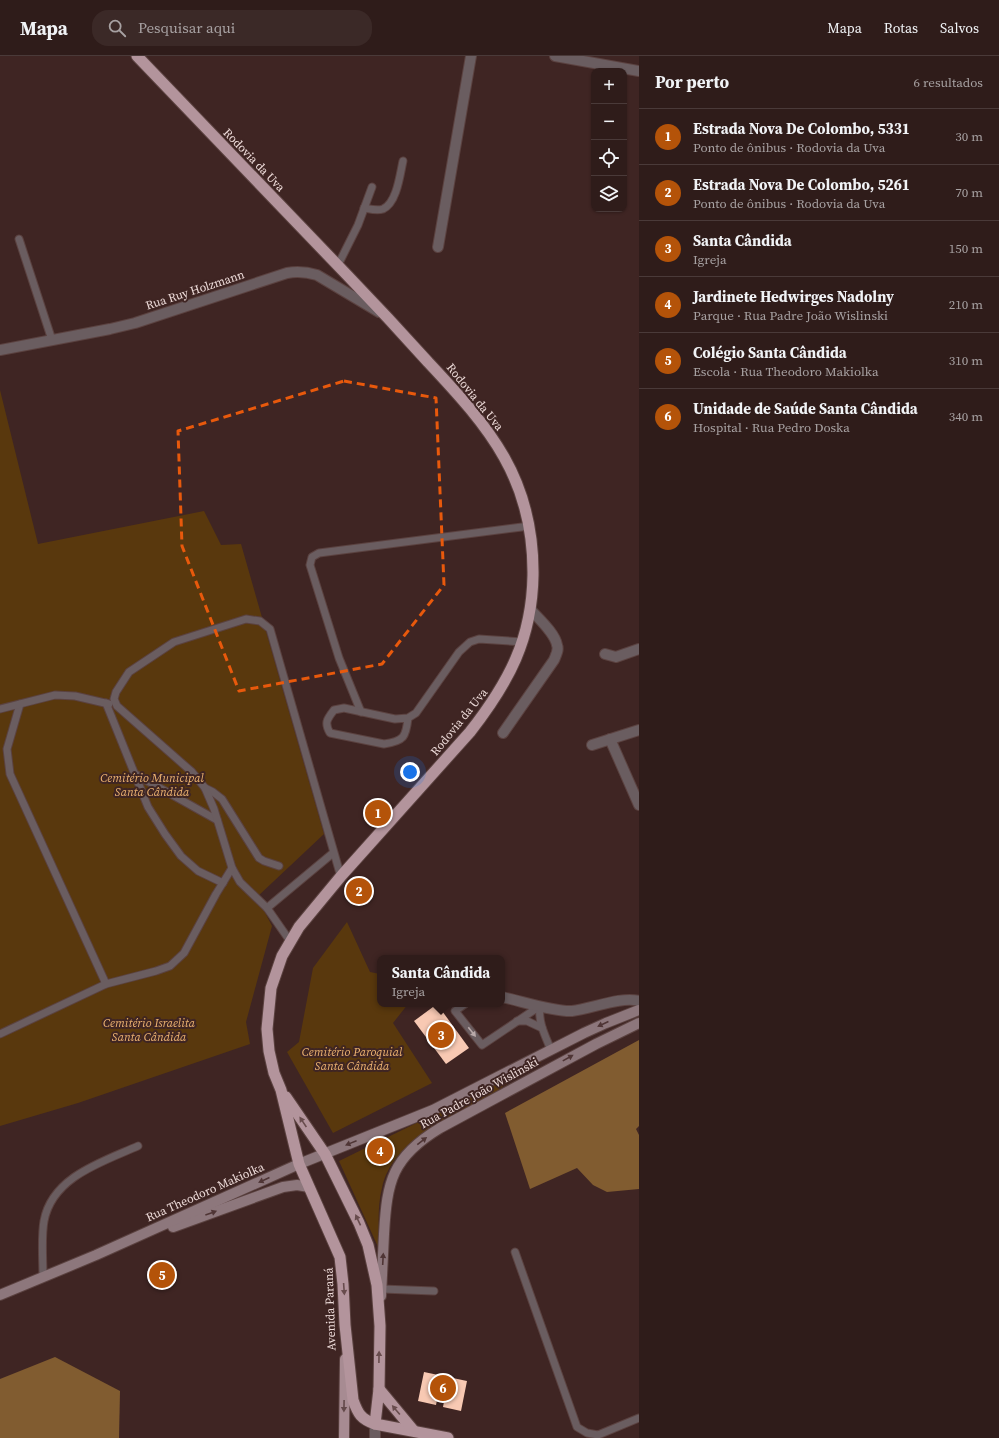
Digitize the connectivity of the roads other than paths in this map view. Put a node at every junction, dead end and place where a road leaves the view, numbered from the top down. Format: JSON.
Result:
{"nodes":[{"id":1,"x":137,"y":56,"type":"edge"},
{"id":2,"x":471,"y":56,"type":"edge"},
{"id":3,"x":555,"y":56,"type":"edge"},
{"id":4,"x":639,"y":71,"type":"edge"},
{"id":5,"x":403,"y":161,"type":"dead end"},
{"id":6,"x":372,"y":187,"type":"dead end"},
{"id":7,"x":364,"y":208,"type":"junction"},
{"id":8,"x":19,"y":239,"type":"dead end"},
{"id":9,"x":438,"y":247,"type":"dead end"},
{"id":10,"x":338,"y":265,"type":"junction"},
{"id":11,"x":387,"y":317,"type":"junction"},
{"id":12,"x":52,"y":340,"type":"junction"},
{"id":13,"x":0,"y":350,"type":"edge"},
{"id":14,"x":530,"y":526,"type":"junction"},
{"id":15,"x":530,"y":609,"type":"junction"},
{"id":16,"x":523,"y":642,"type":"junction"},
{"id":17,"x":639,"y":649,"type":"edge"},
{"id":18,"x":605,"y":654,"type":"dead end"},
{"id":19,"x":106,"y":703,"type":"junction"},
{"id":20,"x":20,"y":704,"type":"junction"},
{"id":21,"x":117,"y":706,"type":"junction"},
{"id":22,"x":0,"y":709,"type":"edge"},
{"id":23,"x":361,"y":712,"type":"junction"},
{"id":24,"x":408,"y":718,"type":"junction"},
{"id":25,"x":639,"y":730,"type":"edge"},
{"id":26,"x":503,"y":733,"type":"dead end"},
{"id":27,"x":610,"y":739,"type":"junction"},
{"id":28,"x":592,"y":745,"type":"dead end"},
{"id":29,"x":134,"y":774,"type":"junction"},
{"id":30,"x":205,"y":788,"type":"junction"},
{"id":31,"x":639,"y":805,"type":"edge"},
{"id":32,"x":217,"y":820,"type":"junction"},
{"id":33,"x":333,"y":853,"type":"junction"},
{"id":34,"x":279,"y":866,"type":"dead end"},
{"id":35,"x":232,"y":868,"type":"junction"},
{"id":36,"x":341,"y":877,"type":"junction"},
{"id":37,"x":223,"y":883,"type":"junction"},
{"id":38,"x":267,"y":908,"type":"junction"},
{"id":39,"x":290,"y":941,"type":"junction"},
{"id":40,"x":106,"y":984,"type":"junction"},
{"id":41,"x":505,"y":998,"type":"edge"},
{"id":42,"x":639,"y":1001,"type":"edge"},
{"id":43,"x":540,"y":1006,"type":"junction"},
{"id":44,"x":461,"y":1007,"type":"edge"},
{"id":45,"x":639,"y":1010,"type":"edge"},
{"id":46,"x":517,"y":1021,"type":"junction"},
{"id":47,"x":639,"y":1023,"type":"edge"},
{"id":48,"x":542,"y":1028,"type":"junction"},
{"id":49,"x":0,"y":1034,"type":"edge"},
{"id":50,"x":551,"y":1050,"type":"junction"},
{"id":51,"x":281,"y":1090,"type":"junction"},
{"id":52,"x":497,"y":1097,"type":"junction"},
{"id":53,"x":138,"y":1146,"type":"dead end"},
{"id":54,"x":325,"y":1154,"type":"junction"},
{"id":55,"x":299,"y":1164,"type":"junction"},
{"id":56,"x":309,"y":1187,"type":"junction"},
{"id":57,"x":515,"y":1252,"type":"dead end"},
{"id":58,"x":96,"y":1255,"type":"junction"},
{"id":59,"x":43,"y":1277,"type":"junction"},
{"id":60,"x":382,"y":1289,"type":"junction"},
{"id":61,"x":434,"y":1291,"type":"dead end"},
{"id":62,"x":0,"y":1295,"type":"edge"},
{"id":63,"x":345,"y":1325,"type":"junction"},
{"id":64,"x":380,"y":1326,"type":"junction"},
{"id":65,"x":378,"y":1394,"type":"junction"},
{"id":66,"x":359,"y":1413,"type":"junction"},
{"id":67,"x":639,"y":1418,"type":"edge"},
{"id":68,"x":375,"y":1424,"type":"junction"},
{"id":69,"x":413,"y":1430,"type":"junction"},
{"id":70,"x":344,"y":1438,"type":"edge"},
{"id":71,"x":374,"y":1438,"type":"edge"},
{"id":72,"x":448,"y":1438,"type":"edge"}],
"edges":[{"from":1,"to":10,"type":"highway","name":"Rodovia da Uva"},
{"from":2,"to":9,"type":"street"},
{"from":3,"to":4,"type":"street"},
{"from":5,"to":7,"type":"lane"},
{"from":6,"to":7,"type":"lane"},
{"from":7,"to":10,"type":"lane"},
{"from":8,"to":12,"type":"lane"},
{"from":10,"to":11,"type":"highway","name":"Rodovia da Uva"},
{"from":11,"to":12,"type":"street","name":"Rua Ruy Holzmann"},
{"from":11,"to":14,"type":"highway","name":"Rodovia da Uva"},
{"from":12,"to":13,"type":"street","name":"Rua Ruy Holzmann"},
{"from":14,"to":15,"type":"highway","name":"Rodovia da Uva"},
{"from":14,"to":23,"type":"lane"},
{"from":15,"to":16,"type":"highway","name":"Rodovia da Uva"},
{"from":15,"to":26,"type":"street"},
{"from":16,"to":24,"type":"lane"},
{"from":16,"to":36,"type":"highway","name":"Rodovia da Uva"},
{"from":17,"to":18,"type":"street"},
{"from":19,"to":20,"type":"lane"},
{"from":19,"to":21,"type":"lane"},
{"from":19,"to":29,"type":"lane"},
{"from":20,"to":22,"type":"lane"},
{"from":20,"to":40,"type":"lane"},
{"from":21,"to":30,"type":"lane"},
{"from":21,"to":33,"type":"lane"},
{"from":23,"to":24,"type":"lane"},
{"from":23,"to":24,"type":"lane"},
{"from":25,"to":27,"type":"street"},
{"from":27,"to":28,"type":"street"},
{"from":27,"to":31,"type":"street"},
{"from":29,"to":32,"type":"lane"},
{"from":29,"to":37,"type":"lane"},
{"from":30,"to":32,"type":"lane"},
{"from":30,"to":34,"type":"lane"},
{"from":32,"to":35,"type":"lane"},
{"from":33,"to":36,"type":"lane"},
{"from":33,"to":38,"type":"lane"},
{"from":35,"to":37,"type":"lane"},
{"from":35,"to":38,"type":"lane"},
{"from":36,"to":39,"type":"highway","name":"Rodovia da Uva"},
{"from":37,"to":40,"type":"lane"},
{"from":38,"to":39,"type":"lane"},
{"from":39,"to":51,"type":"highway","name":"Rodovia da Uva"},
{"from":40,"to":49,"type":"lane"},
{"from":41,"to":43,"type":"street"},
{"from":42,"to":43,"type":"street"},
{"from":43,"to":46,"type":"lane"},
{"from":43,"to":48,"type":"lane"},
{"from":44,"to":46,"type":"lane","one_way":true},
{"from":45,"to":50,"type":"main road","name":"Rua Padre João Wislinski","one_way":true},
{"from":46,"to":48,"type":"lane"},
{"from":52,"to":47,"type":"main road","name":"Rua Padre João Wislinski","one_way":true},
{"from":48,"to":50,"type":"lane"},
{"from":50,"to":52,"type":"main road"},
{"from":50,"to":54,"type":"main road","name":"Rua Padre João Wislinski","one_way":true},
{"from":54,"to":51,"type":"highway","name":"Rodovia da Uva","one_way":true},
{"from":51,"to":55,"type":"highway","name":"Rodovia da Uva"},
{"from":60,"to":52,"type":"main road","name":"Rua Padre João Wislinski","one_way":true},
{"from":53,"to":59,"type":"lane"},
{"from":54,"to":55,"type":"main road","name":"Rua Theodoro Makiolka"},
{"from":64,"to":54,"type":"highway","one_way":true},
{"from":55,"to":56,"type":"highway","name":"Avenida Paraná"},
{"from":55,"to":58,"type":"main road","name":"Rua Theodoro Makiolka","one_way":true},
{"from":58,"to":56,"type":"main road","name":"Rua Theodoro Makiolka","one_way":true},
{"from":56,"to":63,"type":"highway","name":"Avenida Paraná","one_way":true},
{"from":57,"to":67,"type":"lane"},
{"from":58,"to":59,"type":"main road","name":"Rua Theodoro Makiolka"},
{"from":59,"to":62,"type":"main road","name":"Rua Theodoro Makiolka"},
{"from":60,"to":61,"type":"lane"},
{"from":60,"to":64,"type":"main road","name":"Rua Padre João Wislinski"},
{"from":63,"to":66,"type":"highway"},
{"from":63,"to":70,"type":"main road","name":"Avenida Paraná","one_way":true},
{"from":65,"to":64,"type":"highway","one_way":true},
{"from":65,"to":66,"type":"highway"},
{"from":65,"to":68,"type":"highway"},
{"from":69,"to":65,"type":"highway","one_way":true},
{"from":66,"to":68,"type":"highway"},
{"from":68,"to":69,"type":"highway"},
{"from":68,"to":71,"type":"street"},
{"from":69,"to":72,"type":"highway"}]}
